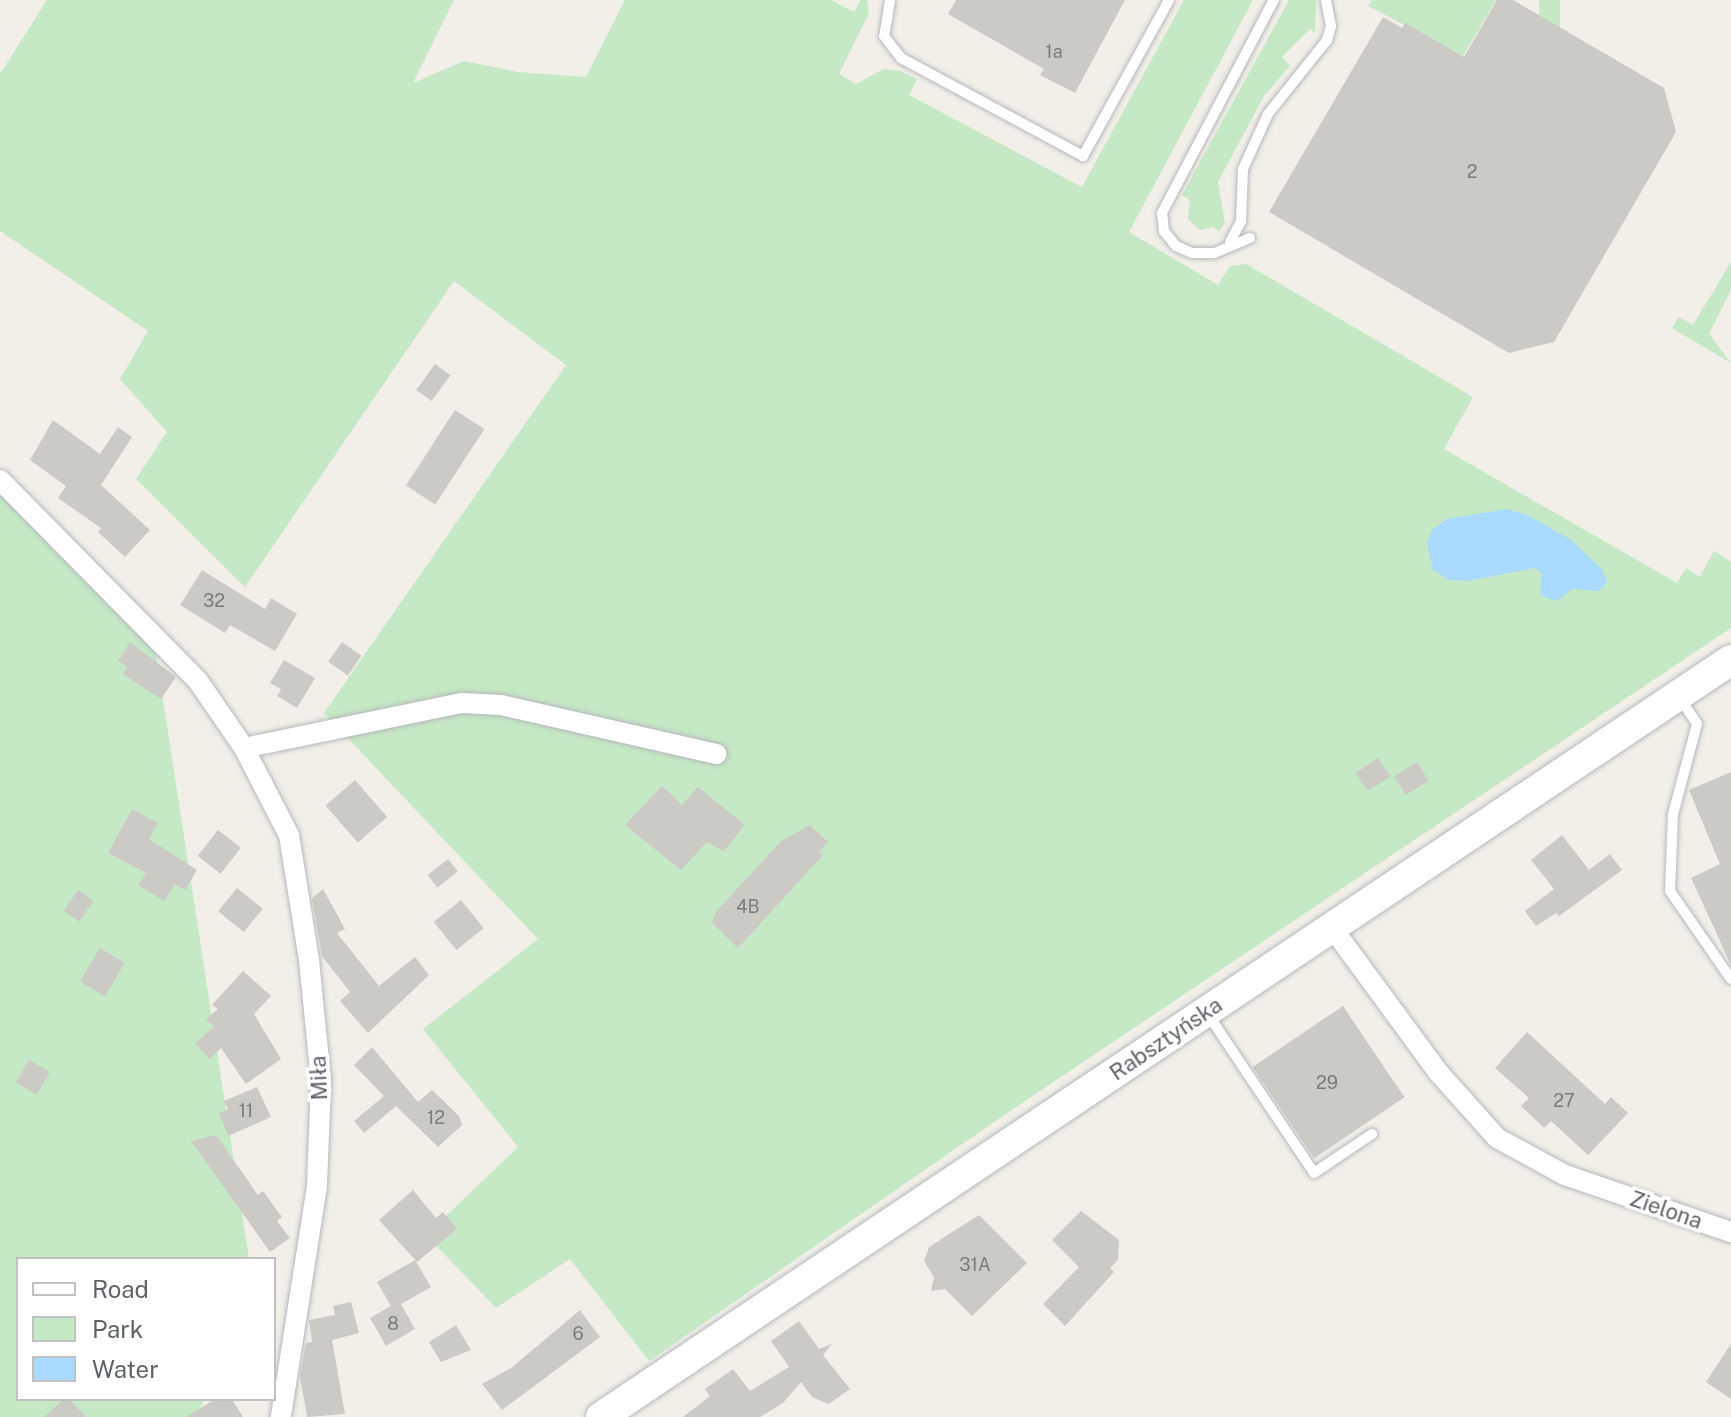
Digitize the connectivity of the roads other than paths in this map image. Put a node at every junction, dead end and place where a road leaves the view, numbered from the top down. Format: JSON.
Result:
{"nodes":[{"id":1,"x":890,"y":0,"type":"edge"},
{"id":2,"x":1169,"y":0,"type":"edge"},
{"id":3,"x":1274,"y":0,"type":"edge"},
{"id":4,"x":1326,"y":0,"type":"edge"},
{"id":5,"x":1250,"y":238,"type":"dead end"},
{"id":6,"x":1230,"y":242,"type":"junction"},
{"id":7,"x":0,"y":480,"type":"edge"},
{"id":8,"x":1731,"y":660,"type":"edge"},
{"id":9,"x":1678,"y":695,"type":"junction"},
{"id":10,"x":244,"y":748,"type":"junction"},
{"id":11,"x":716,"y":754,"type":"dead end"},
{"id":12,"x":1333,"y":929,"type":"junction"},
{"id":13,"x":1731,"y":979,"type":"edge"},
{"id":14,"x":1206,"y":1012,"type":"junction"},
{"id":15,"x":1372,"y":1134,"type":"dead end"},
{"id":16,"x":1731,"y":1232,"type":"edge"},
{"id":17,"x":281,"y":1417,"type":"edge"},
{"id":18,"x":601,"y":1417,"type":"edge"}],
"edges":[{"from":1,"to":2,"type":"lane"},
{"from":3,"to":6,"type":"lane"},
{"from":4,"to":6,"type":"lane"},
{"from":5,"to":6,"type":"lane"},
{"from":7,"to":10,"type":"street","name":"Miła"},
{"from":8,"to":9,"type":"street","name":"Rabsztyńska"},
{"from":9,"to":12,"type":"street","name":"Rabsztyńska"},
{"from":9,"to":13,"type":"lane"},
{"from":10,"to":11,"type":"street"},
{"from":10,"to":17,"type":"street","name":"Miła"},
{"from":12,"to":14,"type":"street","name":"Rabsztyńska"},
{"from":12,"to":16,"type":"street","name":"Zielona"},
{"from":14,"to":15,"type":"lane"},
{"from":14,"to":18,"type":"street","name":"Rabsztyńska"}]}
